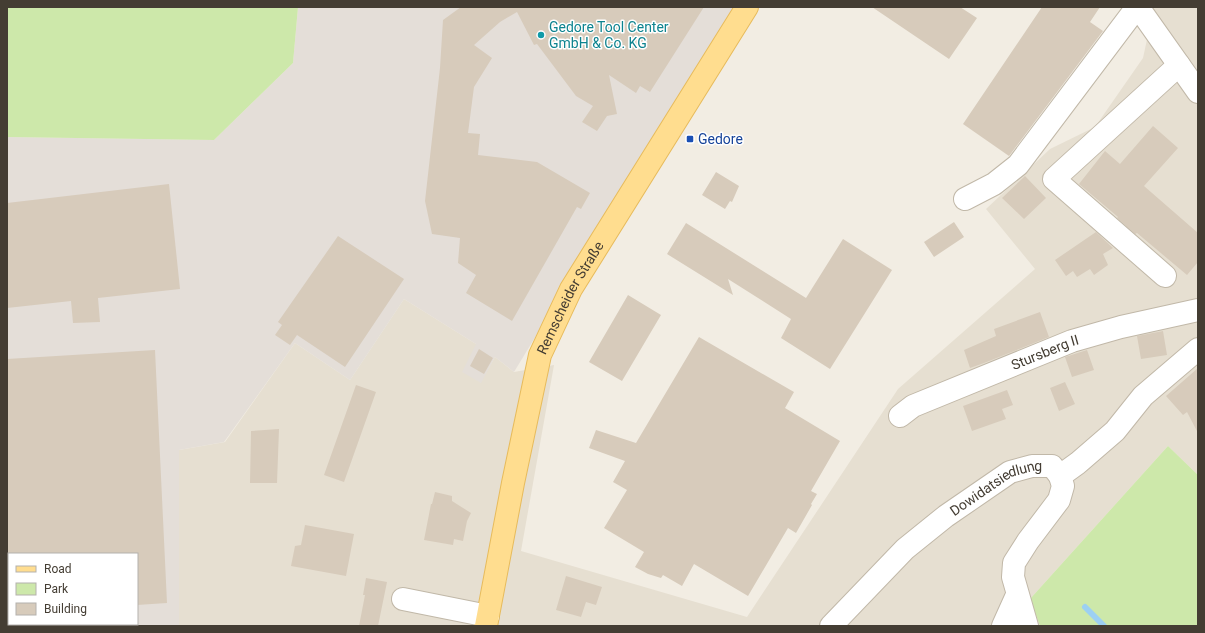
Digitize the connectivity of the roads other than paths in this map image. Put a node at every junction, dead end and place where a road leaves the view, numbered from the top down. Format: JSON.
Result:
{"nodes":[{"id":1,"x":747,"y":7,"type":"edge"},
{"id":2,"x":1138,"y":7,"type":"edge"},
{"id":3,"x":1179,"y":65,"type":"junction"},
{"id":4,"x":1198,"y":92,"type":"edge"},
{"id":5,"x":965,"y":199,"type":"dead end"},
{"id":6,"x":1165,"y":276,"type":"dead end"},
{"id":7,"x":1198,"y":310,"type":"edge"},
{"id":8,"x":1198,"y":349,"type":"edge"},
{"id":9,"x":900,"y":416,"type":"dead end"},
{"id":10,"x":1060,"y":476,"type":"junction"},
{"id":11,"x":1017,"y":595,"type":"junction"},
{"id":12,"x":403,"y":598,"type":"dead end"},
{"id":13,"x":487,"y":621,"type":"edge"},
{"id":14,"x":831,"y":626,"type":"edge"},
{"id":15,"x":1003,"y":626,"type":"edge"},
{"id":16,"x":1027,"y":626,"type":"edge"}],
"edges":[{"from":1,"to":13,"type":"main road","name":"Remscheider Straße"},
{"from":2,"to":3,"type":"street"},
{"from":2,"to":5,"type":"street"},
{"from":3,"to":4,"type":"street"},
{"from":3,"to":6,"type":"street"},
{"from":7,"to":9,"type":"street","name":"Stursberg II"},
{"from":8,"to":10,"type":"street"},
{"from":10,"to":11,"type":"street","name":"Dowidatsiedlung"},
{"from":10,"to":14,"type":"street","name":"Dowidatsiedlung"},
{"from":11,"to":15,"type":"street"},
{"from":11,"to":16,"type":"street","name":"Dowidatsiedlung"},
{"from":12,"to":13,"type":"street"}]}
